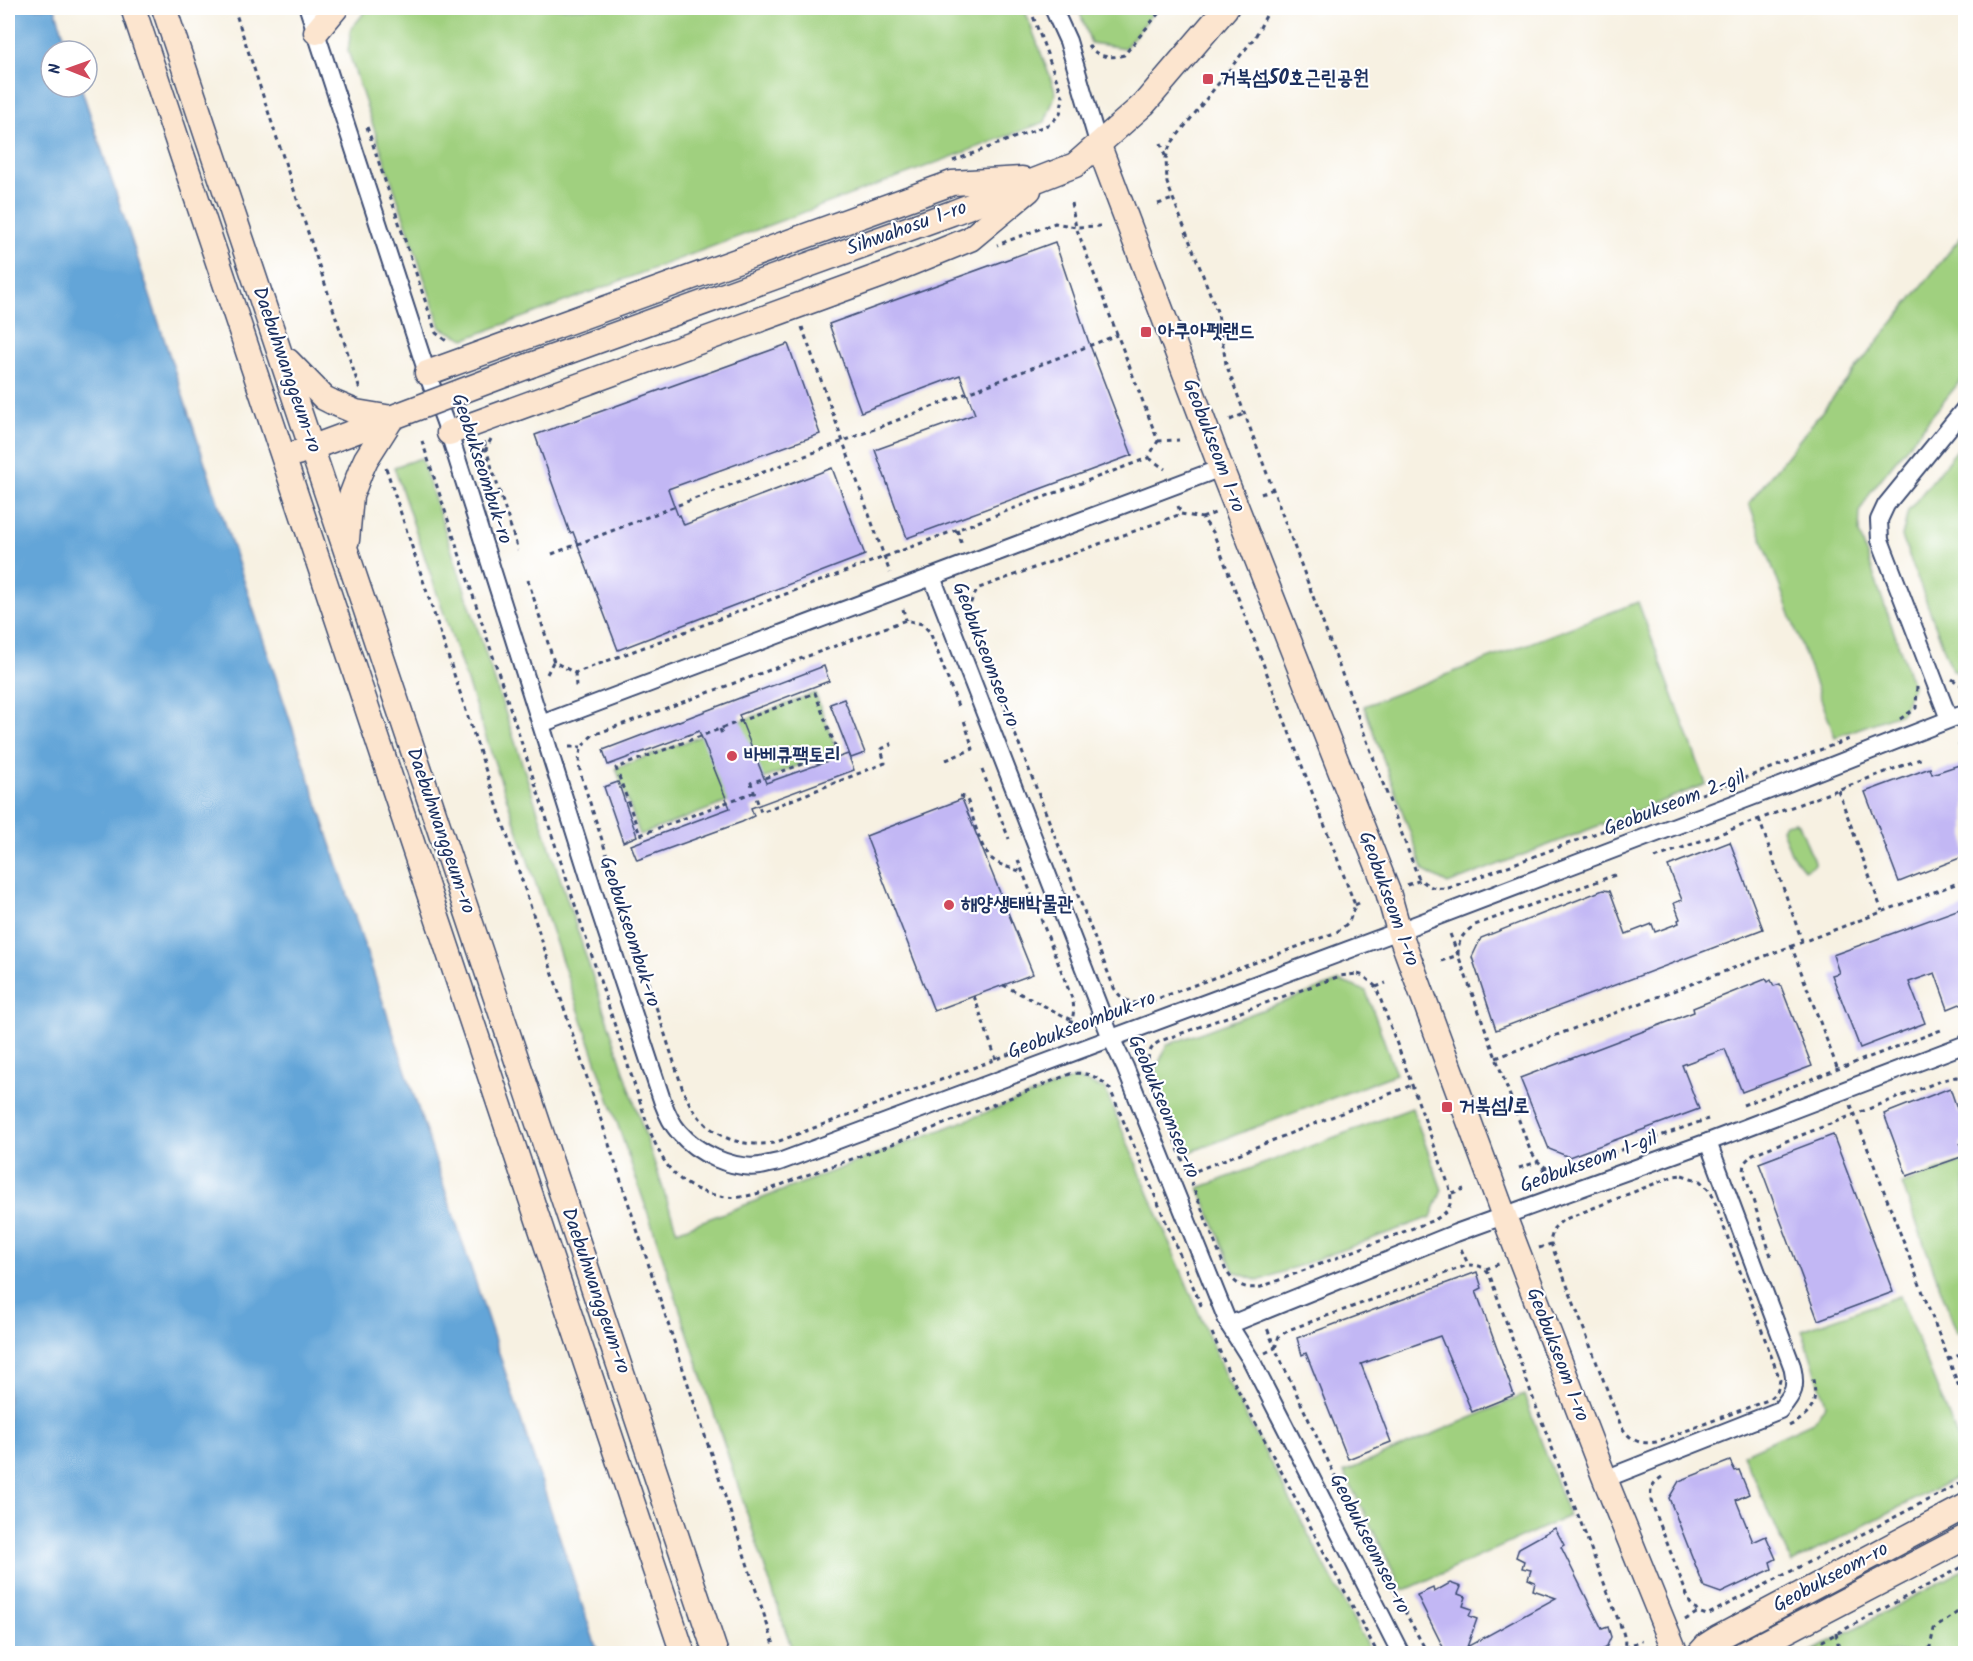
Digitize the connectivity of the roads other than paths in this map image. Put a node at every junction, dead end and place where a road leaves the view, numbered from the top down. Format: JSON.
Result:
{"nodes":[{"id":1,"x":133,"y":8,"type":"edge"},
{"id":2,"x":164,"y":8,"type":"edge"},
{"id":3,"x":308,"y":8,"type":"edge"},
{"id":4,"x":336,"y":8,"type":"edge"},
{"id":5,"x":1053,"y":8,"type":"edge"},
{"id":6,"x":1226,"y":8,"type":"edge"},
{"id":7,"x":316,"y":32,"type":"junction"},
{"id":8,"x":1100,"y":146,"type":"junction"},
{"id":9,"x":1045,"y":178,"type":"junction"},
{"id":10,"x":280,"y":352,"type":"junction"},
{"id":11,"x":427,"y":374,"type":"junction"},
{"id":12,"x":1965,"y":407,"type":"edge"},
{"id":13,"x":392,"y":418,"type":"junction"},
{"id":14,"x":449,"y":433,"type":"junction"},
{"id":15,"x":313,"y":448,"type":"junction"},
{"id":16,"x":282,"y":459,"type":"junction"},
{"id":17,"x":1221,"y":468,"type":"junction"},
{"id":18,"x":346,"y":554,"type":"junction"},
{"id":19,"x":932,"y":577,"type":"junction"},
{"id":20,"x":1965,"y":713,"type":"edge"},
{"id":21,"x":1949,"y":719,"type":"junction"},
{"id":22,"x":541,"y":724,"type":"junction"},
{"id":23,"x":1399,"y":931,"type":"junction"},
{"id":24,"x":1111,"y":1038,"type":"junction"},
{"id":25,"x":1965,"y":1044,"type":"edge"},
{"id":26,"x":1708,"y":1142,"type":"junction"},
{"id":27,"x":1504,"y":1216,"type":"junction"},
{"id":28,"x":1229,"y":1325,"type":"junction"},
{"id":29,"x":1605,"y":1479,"type":"junction"},
{"id":30,"x":1965,"y":1506,"type":"edge"},
{"id":31,"x":1965,"y":1537,"type":"edge"},
{"id":32,"x":683,"y":1653,"type":"edge"},
{"id":33,"x":716,"y":1653,"type":"edge"},
{"id":34,"x":1401,"y":1653,"type":"edge"},
{"id":35,"x":1676,"y":1653,"type":"edge"},
{"id":36,"x":1700,"y":1653,"type":"edge"},
{"id":37,"x":1743,"y":1653,"type":"edge"}],
"edges":[{"from":1,"to":16,"type":"main road","name":"Daebuhwanggeum-ro"},
{"from":2,"to":10,"type":"main road","name":"Daebuhwanggeum-ro"},
{"from":3,"to":7,"type":"street","name":"Geobukseombuk-ro"},
{"from":4,"to":7,"type":"main road"},
{"from":5,"to":8,"type":"street"},
{"from":6,"to":8,"type":"main road","name":"Sihwahosu 1-ro"},
{"from":7,"to":11,"type":"street","name":"Geobukseombuk-ro"},
{"from":8,"to":9,"type":"main road","name":"Sihwahosu 1-ro"},
{"from":8,"to":17,"type":"main road","name":"Geobukseom 1-ro"},
{"from":9,"to":11,"type":"main road"},
{"from":9,"to":13,"type":"main road","name":"Sihwahosu 1-ro","bridge":true},
{"from":9,"to":14,"type":"main road"},
{"from":10,"to":13,"type":"main road","bridge":true},
{"from":10,"to":15,"type":"main road","name":"Daebuhwanggeum-ro"},
{"from":11,"to":14,"type":"street","name":"Geobukseombuk-ro"},
{"from":12,"to":21,"type":"street"},
{"from":13,"to":15,"type":"main road","name":"Sihwahosu 1-ro","bridge":true},
{"from":13,"to":18,"type":"main road","bridge":true},
{"from":14,"to":22,"type":"street","name":"Geobukseombuk-ro"},
{"from":15,"to":16,"type":"main road"},
{"from":15,"to":18,"type":"main road","name":"Daebuhwanggeum-ro"},
{"from":16,"to":32,"type":"main road","name":"Daebuhwanggeum-ro"},
{"from":17,"to":19,"type":"street","name":"Geobukseomseo-ro"},
{"from":17,"to":23,"type":"main road","name":"Geobukseom 1-ro"},
{"from":18,"to":33,"type":"main road","name":"Daebuhwanggeum-ro"},
{"from":19,"to":22,"type":"street"},
{"from":19,"to":24,"type":"street","name":"Geobukseomseo-ro"},
{"from":20,"to":21,"type":"street","name":"Geobukseom 2-gil"},
{"from":21,"to":23,"type":"street","name":"Geobukseom 2-gil"},
{"from":22,"to":24,"type":"street","name":"Geobukseombuk-ro"},
{"from":23,"to":24,"type":"street","name":"Geobukseombuk-ro"},
{"from":23,"to":27,"type":"main road","name":"Geobukseom 1-ro"},
{"from":24,"to":28,"type":"street","name":"Geobukseomseo-ro"},
{"from":25,"to":26,"type":"street","name":"Geobukseom 1-gil"},
{"from":26,"to":27,"type":"street","name":"Geobukseom 1-gil"},
{"from":26,"to":29,"type":"street"},
{"from":27,"to":28,"type":"street","name":"Geobukseom 1-gil"},
{"from":27,"to":29,"type":"main road","name":"Geobukseom 1-ro"},
{"from":28,"to":34,"type":"street","name":"Geobukseomseo-ro"},
{"from":29,"to":35,"type":"main road","name":"Geobukseom 1-ro"},
{"from":30,"to":36,"type":"main road","name":"Geobukseom-ro"},
{"from":31,"to":37,"type":"main road","name":"Geobukseom-ro"}]}
